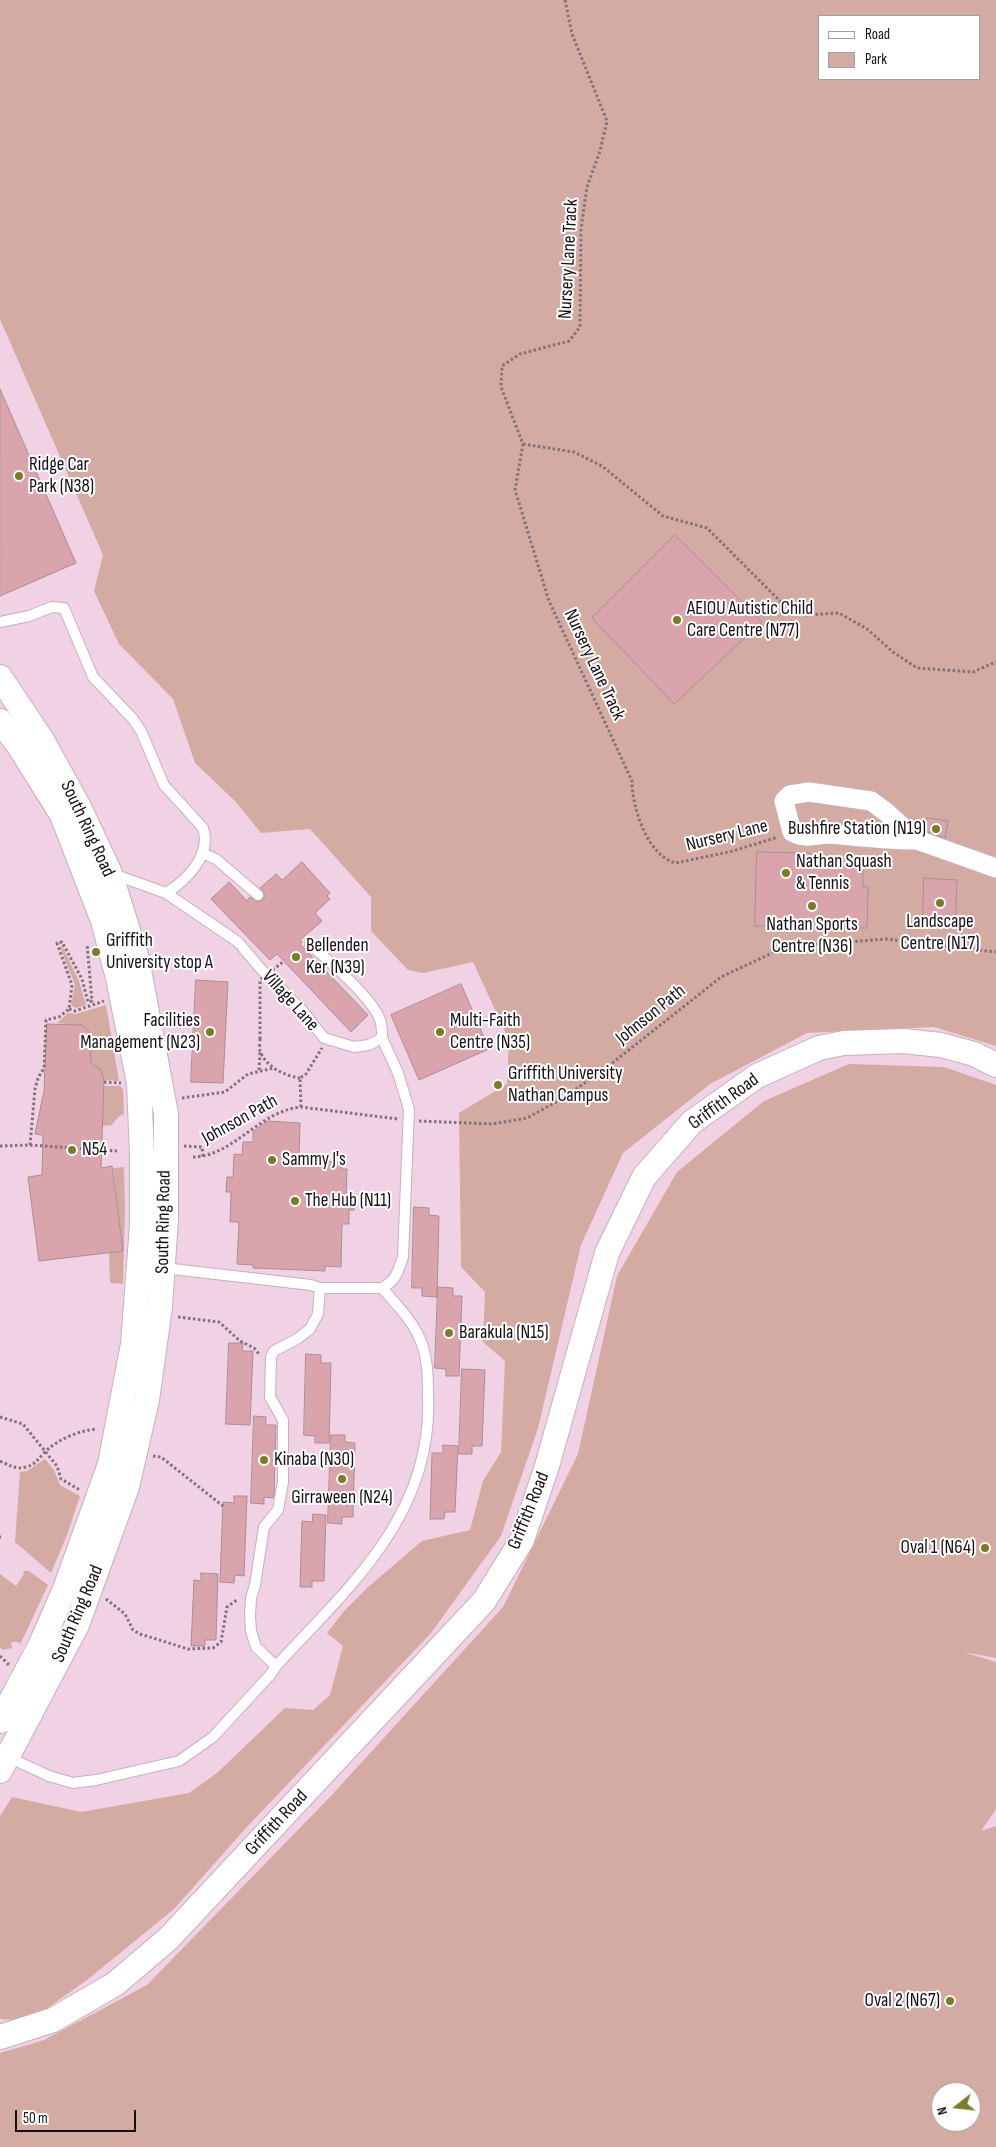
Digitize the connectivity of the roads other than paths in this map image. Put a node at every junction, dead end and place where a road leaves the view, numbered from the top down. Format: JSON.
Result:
{"nodes":[{"id":1,"x":0,"y":622,"type":"edge"},
{"id":2,"x":0,"y":677,"type":"edge"},
{"id":3,"x":0,"y":721,"type":"edge"},
{"id":4,"x":917,"y":840,"type":"junction"},
{"id":5,"x":202,"y":853,"type":"junction"},
{"id":6,"x":996,"y":868,"type":"edge"},
{"id":7,"x":110,"y":873,"type":"junction"},
{"id":8,"x":166,"y":893,"type":"junction"},
{"id":9,"x":258,"y":895,"type":"dead end"},
{"id":10,"x":310,"y":944,"type":"dead end"},
{"id":11,"x":382,"y":1038,"type":"junction"},
{"id":12,"x":996,"y":1065,"type":"edge"},
{"id":13,"x":164,"y":1268,"type":"junction"},
{"id":14,"x":320,"y":1288,"type":"junction"},
{"id":15,"x":382,"y":1288,"type":"junction"},
{"id":16,"x":276,"y":1666,"type":"junction"},
{"id":17,"x":0,"y":1721,"type":"edge"},
{"id":18,"x":4,"y":1764,"type":"edge"},
{"id":19,"x":1,"y":2036,"type":"edge"}],
"edges":[{"from":1,"to":5,"type":"lane"},
{"from":2,"to":7,"type":"street","name":"South Ring Road"},
{"from":3,"to":17,"type":"street","name":"South Ring Road"},
{"from":4,"to":4,"type":"street"},
{"from":4,"to":6,"type":"street"},
{"from":5,"to":8,"type":"lane"},
{"from":5,"to":9,"type":"lane"},
{"from":7,"to":8,"type":"lane","name":"Village Lane"},
{"from":7,"to":13,"type":"street","name":"South Ring Road"},
{"from":8,"to":11,"type":"lane","name":"Village Lane"},
{"from":10,"to":11,"type":"lane"},
{"from":11,"to":15,"type":"lane"},
{"from":12,"to":19,"type":"street","name":"Griffith Road"},
{"from":13,"to":14,"type":"lane"},
{"from":13,"to":18,"type":"street","name":"South Ring Road"},
{"from":14,"to":15,"type":"lane"},
{"from":14,"to":16,"type":"lane"},
{"from":15,"to":16,"type":"lane"},
{"from":16,"to":18,"type":"lane"}]}
